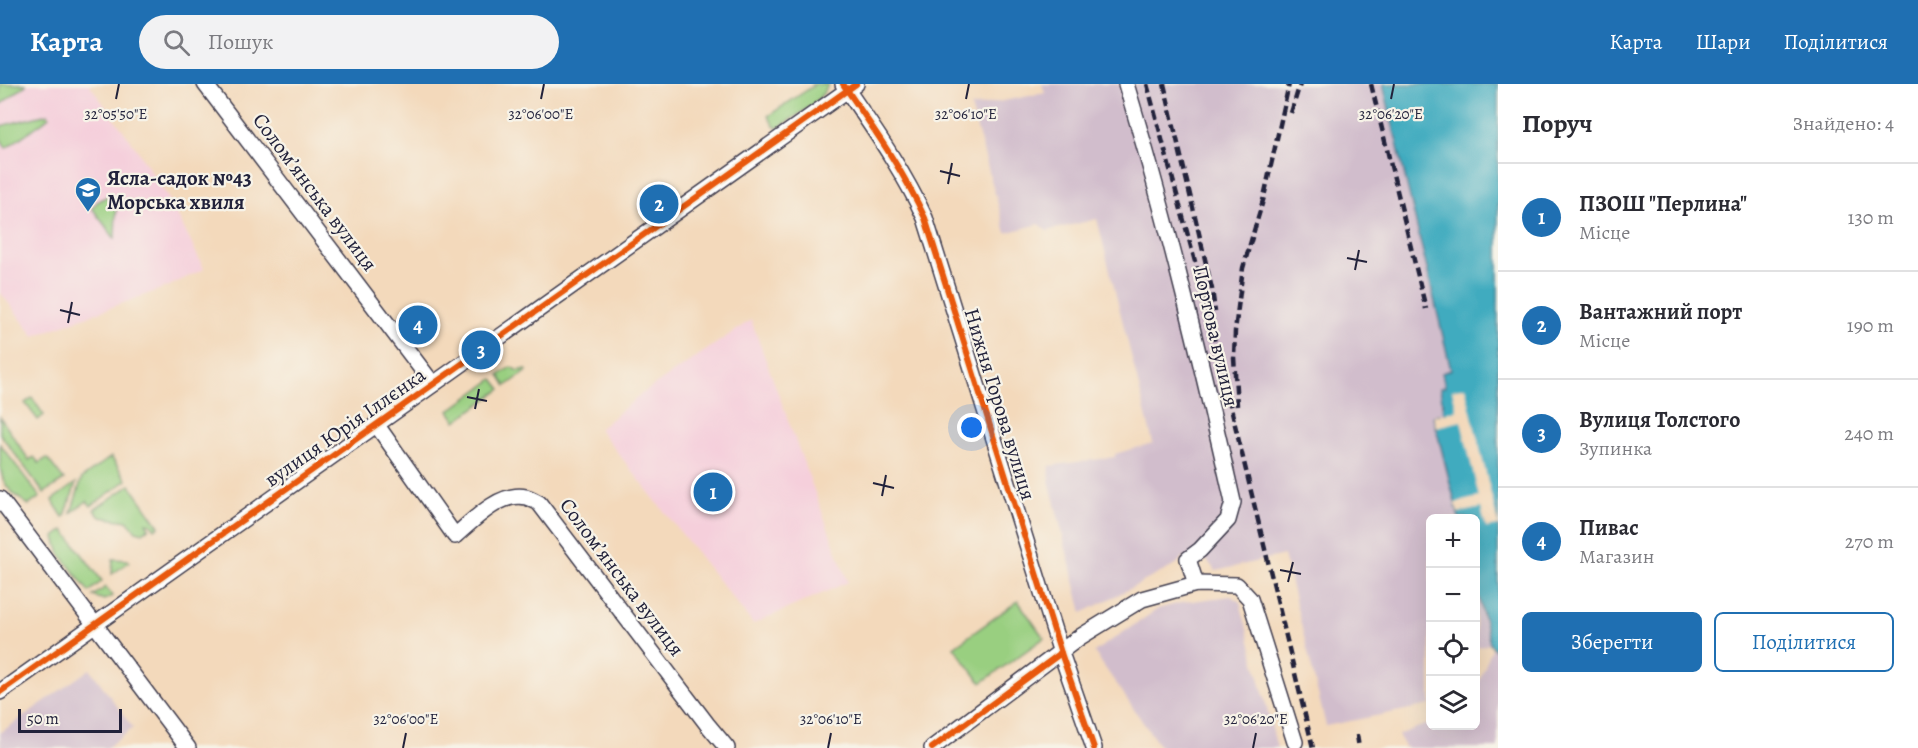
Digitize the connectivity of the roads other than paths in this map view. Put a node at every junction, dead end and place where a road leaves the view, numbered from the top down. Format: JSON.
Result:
{"nodes":[{"id":1,"x":206,"y":84,"type":"edge"},
{"id":2,"x":1126,"y":84,"type":"edge"},
{"id":3,"x":849,"y":86,"type":"edge"},
{"id":4,"x":433,"y":384,"type":"junction"},
{"id":5,"x":376,"y":424,"type":"junction"},
{"id":6,"x":0,"y":499,"type":"edge"},
{"id":7,"x":1196,"y":584,"type":"junction"},
{"id":8,"x":95,"y":625,"type":"junction"},
{"id":9,"x":1060,"y":653,"type":"junction"},
{"id":10,"x":0,"y":692,"type":"edge"},
{"id":11,"x":1295,"y":742,"type":"dead end"},
{"id":12,"x":188,"y":748,"type":"edge"},
{"id":13,"x":727,"y":748,"type":"edge"},
{"id":14,"x":932,"y":748,"type":"edge"},
{"id":15,"x":1094,"y":748,"type":"edge"}],
"edges":[{"from":1,"to":4,"type":"street","name":"Соломʼянська вулиця"},
{"from":2,"to":7,"type":"street","name":"Портова вулиця"},
{"from":3,"to":4,"type":"street","name":"вулиця Юрія Іллєнка"},
{"from":3,"to":9,"type":"street","name":"Нижня Горова вулиця"},
{"from":4,"to":5,"type":"street","name":"вулиця Юрія Іллєнка"},
{"from":5,"to":8,"type":"street","name":"вулиця Юрія Іллєнка"},
{"from":5,"to":13,"type":"street","name":"Соломʼянська вулиця"},
{"from":6,"to":8,"type":"street"},
{"from":7,"to":9,"type":"street"},
{"from":7,"to":11,"type":"street"},
{"from":8,"to":10,"type":"street","name":"вулиця Юрія Іллєнка"},
{"from":8,"to":12,"type":"street"},
{"from":9,"to":14,"type":"street"},
{"from":9,"to":15,"type":"street","name":"Нижня Горова вулиця"}]}
